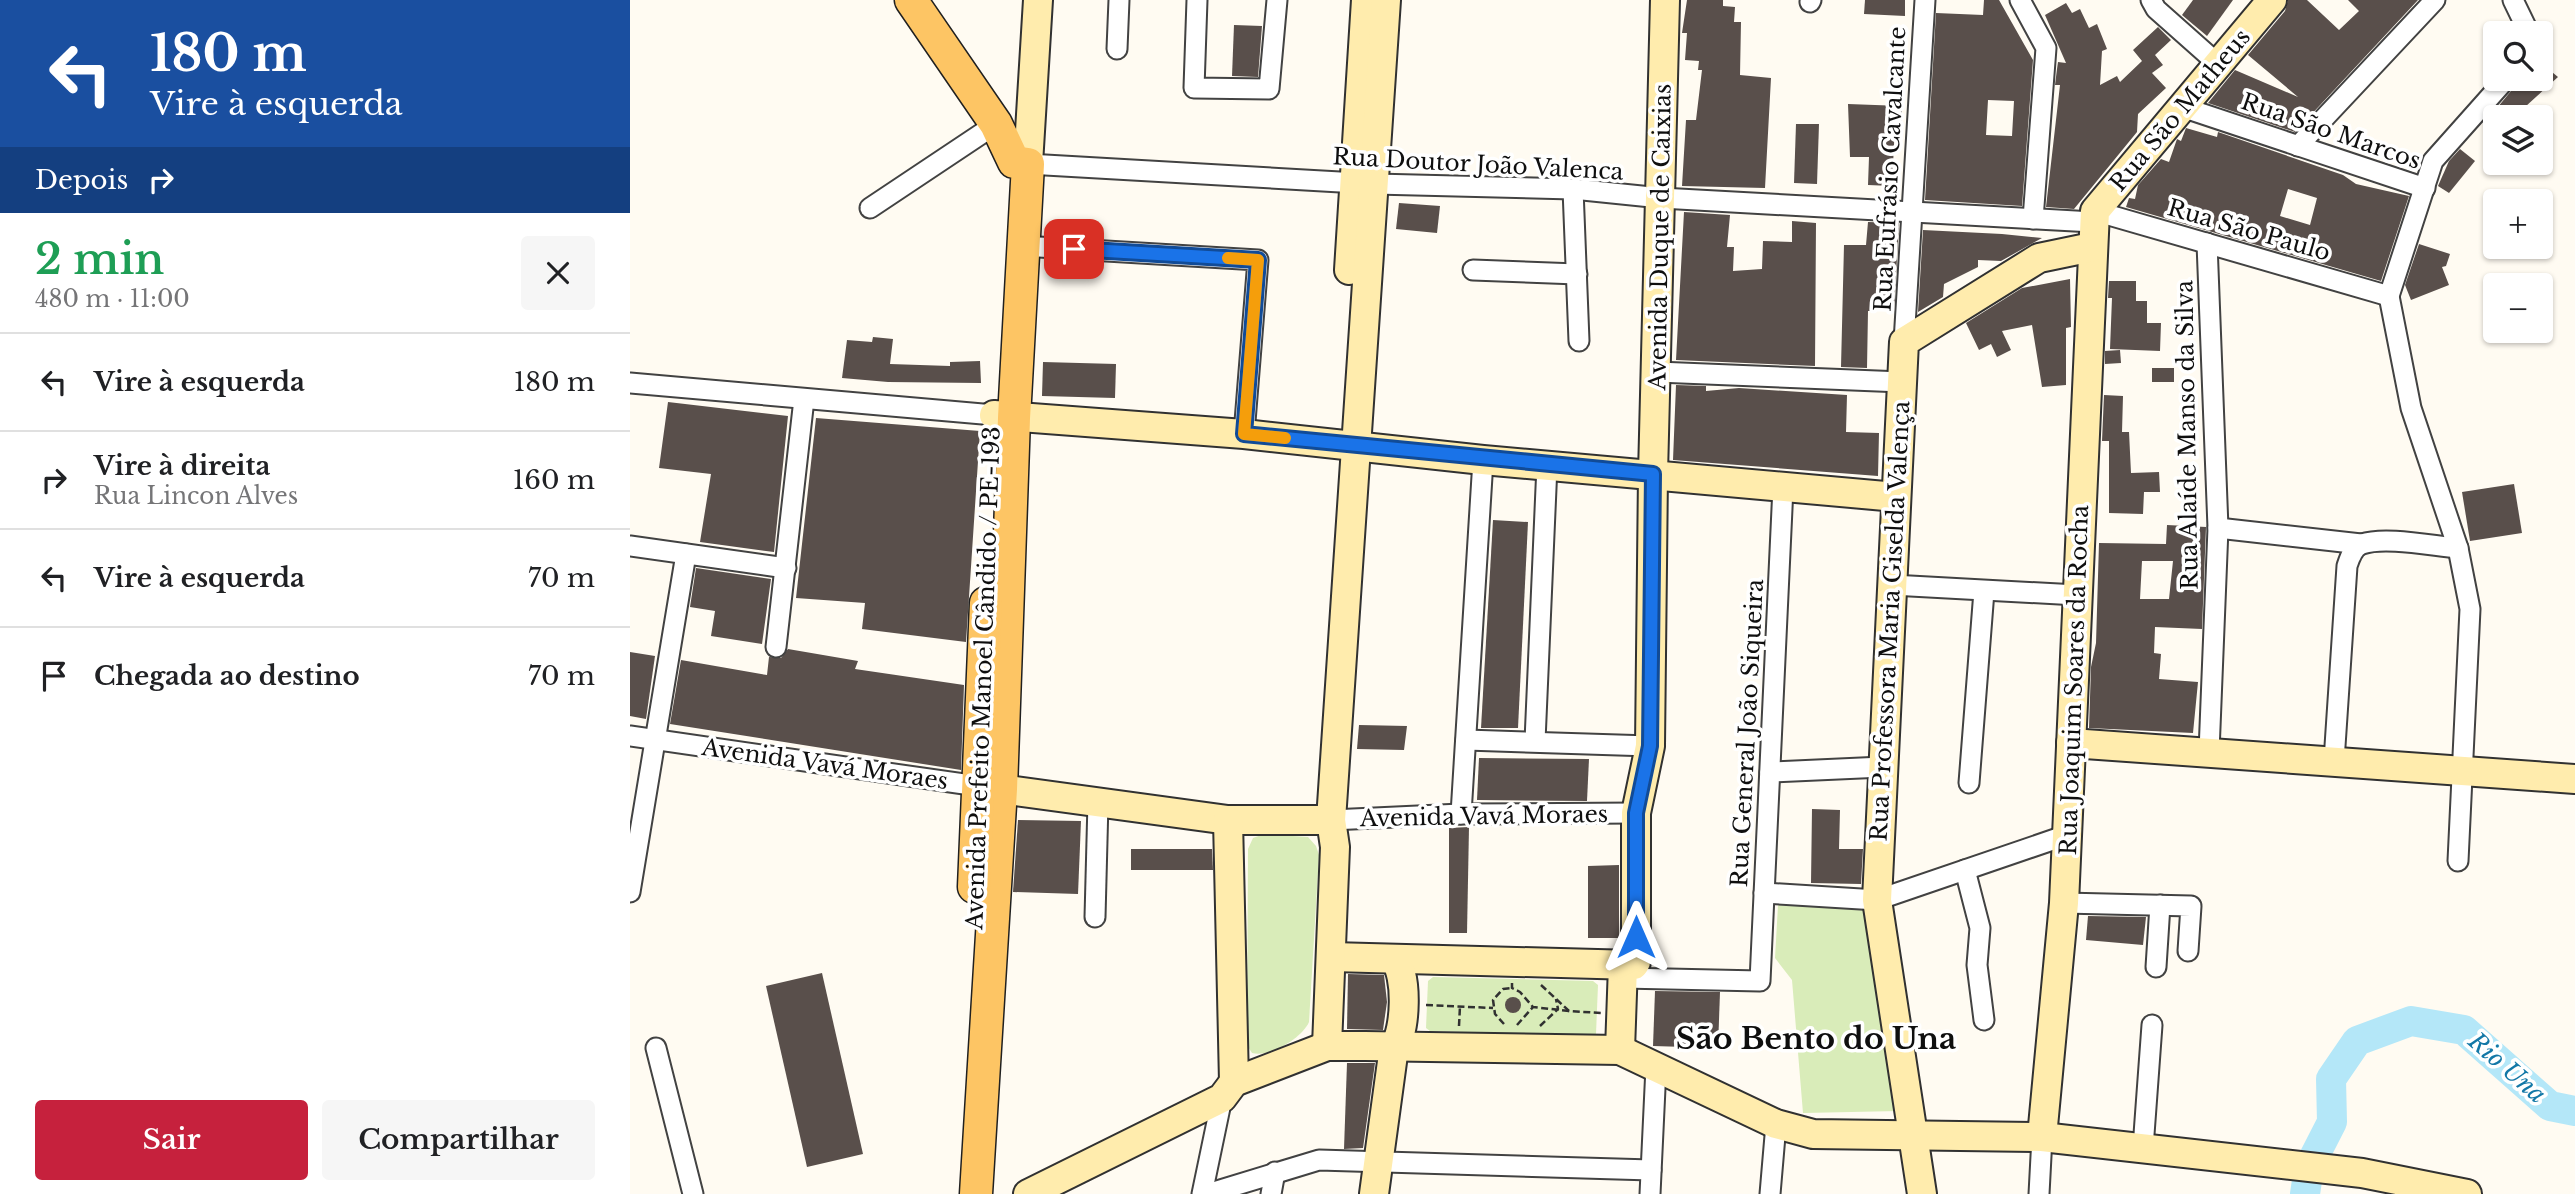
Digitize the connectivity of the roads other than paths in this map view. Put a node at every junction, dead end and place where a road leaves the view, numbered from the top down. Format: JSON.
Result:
{"nodes":[{"id":1,"x":911,"y":0,"type":"edge"},
{"id":2,"x":1023,"y":0,"type":"edge"},
{"id":3,"x":1038,"y":0,"type":"edge"},
{"id":4,"x":1119,"y":0,"type":"edge"},
{"id":5,"x":1197,"y":0,"type":"edge"},
{"id":6,"x":1277,"y":0,"type":"edge"},
{"id":7,"x":1366,"y":0,"type":"edge"},
{"id":8,"x":1386,"y":0,"type":"edge"},
{"id":9,"x":1665,"y":0,"type":"edge"},
{"id":10,"x":1924,"y":0,"type":"edge"},
{"id":11,"x":2020,"y":0,"type":"edge"},
{"id":12,"x":2151,"y":0,"type":"edge"},
{"id":13,"x":2272,"y":0,"type":"edge"},
{"id":14,"x":2435,"y":0,"type":"edge"},
{"id":15,"x":2513,"y":0,"type":"edge"},
{"id":16,"x":2523,"y":21,"type":"edge"},
{"id":17,"x":1117,"y":49,"type":"dead end"},
{"id":18,"x":2218,"y":64,"type":"junction"},
{"id":19,"x":2495,"y":91,"type":"edge"},
{"id":20,"x":2182,"y":107,"type":"junction"},
{"id":21,"x":996,"y":124,"type":"junction"},
{"id":22,"x":2298,"y":146,"type":"junction"},
{"id":23,"x":1021,"y":163,"type":"junction"},
{"id":24,"x":1365,"y":183,"type":"junction"},
{"id":25,"x":2425,"y":188,"type":"junction"},
{"id":26,"x":1573,"y":189,"type":"junction"},
{"id":27,"x":1661,"y":198,"type":"junction"},
{"id":28,"x":870,"y":208,"type":"dead end"},
{"id":29,"x":1912,"y":212,"type":"junction"},
{"id":30,"x":2033,"y":219,"type":"junction"},
{"id":31,"x":2093,"y":227,"type":"junction"},
{"id":32,"x":2207,"y":243,"type":"junction"},
{"id":33,"x":1022,"y":246,"type":"junction"},
{"id":34,"x":1473,"y":270,"type":"dead end"},
{"id":35,"x":1577,"y":274,"type":"junction"},
{"id":36,"x":2389,"y":296,"type":"junction"},
{"id":37,"x":1579,"y":341,"type":"dead end"},
{"id":38,"x":1904,"y":342,"type":"junction"},
{"id":39,"x":1657,"y":372,"type":"junction"},
{"id":40,"x":1902,"y":382,"type":"junction"},
{"id":41,"x":630,"y":383,"type":"edge"},
{"id":42,"x":804,"y":399,"type":"junction"},
{"id":43,"x":1004,"y":416,"type":"junction"},
{"id":44,"x":1244,"y":434,"type":"junction"},
{"id":45,"x":1348,"y":445,"type":"junction"},
{"id":46,"x":1483,"y":460,"type":"junction"},
{"id":47,"x":1547,"y":465,"type":"junction"},
{"id":48,"x":1653,"y":474,"type":"junction"},
{"id":49,"x":1783,"y":487,"type":"junction"},
{"id":50,"x":1896,"y":496,"type":"junction"},
{"id":51,"x":2218,"y":528,"type":"junction"},
{"id":52,"x":2361,"y":544,"type":"junction"},
{"id":53,"x":630,"y":546,"type":"edge"},
{"id":54,"x":2458,"y":548,"type":"junction"},
{"id":55,"x":686,"y":554,"type":"junction"},
{"id":56,"x":786,"y":568,"type":"junction"},
{"id":57,"x":1892,"y":586,"type":"junction"},
{"id":58,"x":1984,"y":590,"type":"junction"},
{"id":59,"x":2077,"y":595,"type":"junction"},
{"id":60,"x":776,"y":647,"type":"dead end"},
{"id":61,"x":630,"y":736,"type":"edge"},
{"id":62,"x":656,"y":739,"type":"junction"},
{"id":63,"x":1466,"y":740,"type":"junction"},
{"id":64,"x":1535,"y":741,"type":"junction"},
{"id":65,"x":2071,"y":743,"type":"junction"},
{"id":66,"x":1650,"y":746,"type":"junction"},
{"id":67,"x":2209,"y":752,"type":"junction"},
{"id":68,"x":2334,"y":761,"type":"junction"},
{"id":69,"x":1883,"y":767,"type":"junction"},
{"id":70,"x":2462,"y":771,"type":"junction"},
{"id":71,"x":1770,"y":772,"type":"junction"},
{"id":72,"x":2575,"y":779,"type":"edge"},
{"id":73,"x":1969,"y":783,"type":"dead end"},
{"id":74,"x":989,"y":788,"type":"junction"},
{"id":75,"x":1098,"y":802,"type":"junction"},
{"id":76,"x":1636,"y":813,"type":"junction"},
{"id":77,"x":1461,"y":814,"type":"junction"},
{"id":78,"x":1228,"y":820,"type":"junction"},
{"id":79,"x":1322,"y":820,"type":"junction"},
{"id":80,"x":2067,"y":835,"type":"junction"},
{"id":81,"x":2458,"y":861,"type":"dead end"},
{"id":82,"x":1965,"y":870,"type":"junction"},
{"id":83,"x":630,"y":892,"type":"edge"},
{"id":84,"x":1764,"y":893,"type":"junction"},
{"id":85,"x":1877,"y":900,"type":"junction"},
{"id":86,"x":2064,"y":904,"type":"junction"},
{"id":87,"x":2160,"y":905,"type":"junction"},
{"id":88,"x":1095,"y":917,"type":"dead end"},
{"id":89,"x":2188,"y":951,"type":"dead end"},
{"id":90,"x":1332,"y":957,"type":"junction"},
{"id":91,"x":1394,"y":959,"type":"junction"},
{"id":92,"x":1426,"y":960,"type":"junction"},
{"id":93,"x":2157,"y":967,"type":"dead end"},
{"id":94,"x":1623,"y":971,"type":"junction"},
{"id":95,"x":1984,"y":1020,"type":"dead end"},
{"id":96,"x":2152,"y":1025,"type":"dead end"},
{"id":97,"x":1327,"y":1046,"type":"junction"},
{"id":98,"x":656,"y":1048,"type":"dead end"},
{"id":99,"x":1408,"y":1048,"type":"junction"},
{"id":100,"x":1620,"y":1051,"type":"junction"},
{"id":101,"x":1656,"y":1068,"type":"junction"},
{"id":102,"x":1228,"y":1090,"type":"junction"},
{"id":103,"x":1776,"y":1124,"type":"junction"},
{"id":104,"x":1914,"y":1137,"type":"junction"},
{"id":105,"x":2042,"y":1137,"type":"junction"},
{"id":106,"x":2143,"y":1148,"type":"junction"},
{"id":107,"x":1380,"y":1161,"type":"junction"},
{"id":108,"x":1651,"y":1170,"type":"junction"},
{"id":109,"x":1275,"y":1172,"type":"junction"},
{"id":110,"x":693,"y":1194,"type":"edge"},
{"id":111,"x":961,"y":1194,"type":"edge"},
{"id":112,"x":976,"y":1194,"type":"edge"},
{"id":113,"x":1028,"y":1194,"type":"edge"},
{"id":114,"x":1204,"y":1194,"type":"edge"},
{"id":115,"x":1270,"y":1194,"type":"edge"},
{"id":116,"x":1374,"y":1194,"type":"edge"},
{"id":117,"x":1650,"y":1194,"type":"edge"},
{"id":118,"x":1770,"y":1194,"type":"edge"},
{"id":119,"x":1922,"y":1194,"type":"edge"},
{"id":120,"x":2039,"y":1194,"type":"edge"},
{"id":121,"x":2467,"y":1194,"type":"edge"}],
"edges":[{"from":1,"to":21,"type":"main road"},
{"from":2,"to":23,"type":"street"},
{"from":3,"to":23,"type":"street"},
{"from":4,"to":17,"type":"street"},
{"from":5,"to":6,"type":"street"},
{"from":7,"to":24,"type":"street"},
{"from":8,"to":24,"type":"street"},
{"from":9,"to":27,"type":"street","name":"Avenida Duque de Caixias"},
{"from":10,"to":29,"type":"street","name":"Rua Eufrásio Cavalcante"},
{"from":11,"to":30,"type":"street"},
{"from":12,"to":18,"type":"street"},
{"from":13,"to":18,"type":"street","name":"Rua São Matheus"},
{"from":14,"to":22,"type":"street"},
{"from":15,"to":16,"type":"street"},
{"from":18,"to":20,"type":"street","name":"Rua São Matheus"},
{"from":19,"to":25,"type":"street"},
{"from":20,"to":22,"type":"street","name":"Rua São Marcos"},
{"from":20,"to":31,"type":"street","name":"Rua São Matheus"},
{"from":21,"to":23,"type":"main road"},
{"from":21,"to":28,"type":"street"},
{"from":22,"to":25,"type":"street","name":"Rua São Marcos"},
{"from":23,"to":24,"type":"street","name":"Rua Doutor João Valenca"},
{"from":23,"to":33,"type":"main road","name":"Avenida Prefeito Manoel Cândido / PE-193"},
{"from":23,"to":43,"type":"main road","name":"Avenida Prefeito Manoel Cândido / PE-193"},
{"from":24,"to":26,"type":"street","name":"Rua Doutor João Valenca"},
{"from":24,"to":45,"type":"street"},
{"from":25,"to":36,"type":"street"},
{"from":26,"to":27,"type":"street","name":"Rua Doutor João Valenca"},
{"from":26,"to":35,"type":"street"},
{"from":27,"to":29,"type":"street","name":"Rua Doutor João Valenca"},
{"from":27,"to":39,"type":"street","name":"Avenida Duque de Caixias"},
{"from":29,"to":30,"type":"street","name":"Rua Doutor João Valenca"},
{"from":29,"to":38,"type":"street","name":"Rua Eufrásio Cavalcante"},
{"from":30,"to":31,"type":"street","name":"Rua Doutor João Valenca"},
{"from":31,"to":32,"type":"street","name":"Rua São Paulo"},
{"from":31,"to":38,"type":"street"},
{"from":31,"to":59,"type":"street","name":"Rua Joaquim Soares da Rocha"},
{"from":32,"to":36,"type":"street","name":"Rua São Paulo"},
{"from":32,"to":51,"type":"street","name":"Rua Alaíde Manso da Silva"},
{"from":33,"to":43,"type":"main road","name":"Avenida Prefeito Manoel Cândido / PE-193"},
{"from":33,"to":44,"type":"street"},
{"from":34,"to":35,"type":"street"},
{"from":35,"to":37,"type":"street"},
{"from":36,"to":54,"type":"street"},
{"from":38,"to":40,"type":"street","name":"Rua Professora Maria Giselda Valença"},
{"from":39,"to":40,"type":"street"},
{"from":39,"to":48,"type":"street","name":"Avenida Duque de Caixias"},
{"from":40,"to":50,"type":"street","name":"Rua Professora Maria Giselda Valença"},
{"from":41,"to":42,"type":"street"},
{"from":42,"to":43,"type":"street"},
{"from":42,"to":56,"type":"street"},
{"from":43,"to":44,"type":"street"},
{"from":43,"to":74,"type":"main road","name":"Avenida Prefeito Manoel Cândido / PE-193"},
{"from":44,"to":45,"type":"street"},
{"from":45,"to":46,"type":"street"},
{"from":45,"to":79,"type":"street"},
{"from":46,"to":47,"type":"street"},
{"from":46,"to":63,"type":"street"},
{"from":47,"to":48,"type":"street"},
{"from":47,"to":64,"type":"street"},
{"from":48,"to":49,"type":"street"},
{"from":48,"to":66,"type":"street","name":"Avenida Duque de Caixias"},
{"from":49,"to":50,"type":"street"},
{"from":49,"to":71,"type":"street","name":"Rua General João Siqueira"},
{"from":50,"to":57,"type":"street","name":"Rua Professora Maria Giselda Valença"},
{"from":51,"to":52,"type":"street"},
{"from":51,"to":67,"type":"street","name":"Rua Alaíde Manso da Silva"},
{"from":52,"to":54,"type":"street"},
{"from":52,"to":68,"type":"street"},
{"from":53,"to":55,"type":"street"},
{"from":54,"to":70,"type":"street"},
{"from":55,"to":56,"type":"street"},
{"from":55,"to":62,"type":"street"},
{"from":56,"to":60,"type":"street"},
{"from":57,"to":58,"type":"street"},
{"from":57,"to":69,"type":"street","name":"Rua Professora Maria Giselda Valença"},
{"from":58,"to":59,"type":"street"},
{"from":58,"to":73,"type":"street"},
{"from":59,"to":65,"type":"street","name":"Rua Joaquim Soares da Rocha"},
{"from":61,"to":62,"type":"street","name":"Avenida Vavá Moraes"},
{"from":62,"to":74,"type":"street","name":"Avenida Vavá Moraes"},
{"from":62,"to":83,"type":"street"},
{"from":63,"to":64,"type":"street"},
{"from":63,"to":77,"type":"street"},
{"from":64,"to":66,"type":"street"},
{"from":65,"to":67,"type":"street"},
{"from":65,"to":80,"type":"street","name":"Rua Joaquim Soares da Rocha"},
{"from":66,"to":76,"type":"street","name":"Avenida Duque de Caixias"},
{"from":67,"to":68,"type":"street"},
{"from":68,"to":70,"type":"street"},
{"from":69,"to":71,"type":"street"},
{"from":69,"to":85,"type":"street","name":"Rua Professora Maria Giselda Valença"},
{"from":70,"to":72,"type":"street"},
{"from":70,"to":81,"type":"street"},
{"from":71,"to":84,"type":"street","name":"Rua General João Siqueira"},
{"from":74,"to":75,"type":"street","name":"Avenida Vavá Moraes"},
{"from":74,"to":111,"type":"main road","name":"Avenida Prefeito Manoel Cândido / PE-193"},
{"from":74,"to":112,"type":"main road","name":"Avenida Prefeito Manoel Cândido / PE-193"},
{"from":75,"to":78,"type":"street","name":"Avenida Vavá Moraes"},
{"from":75,"to":88,"type":"street"},
{"from":76,"to":77,"type":"street","name":"Avenida Vavá Moraes"},
{"from":76,"to":94,"type":"street","name":"Avenida Duque de Caixias"},
{"from":77,"to":79,"type":"street","name":"Avenida Vavá Moraes"},
{"from":78,"to":79,"type":"street","name":"Avenida Vavá Moraes"},
{"from":78,"to":102,"type":"street"},
{"from":79,"to":90,"type":"street"},
{"from":80,"to":82,"type":"street"},
{"from":80,"to":86,"type":"street","name":"Rua Joaquim Soares da Rocha"},
{"from":82,"to":85,"type":"street"},
{"from":82,"to":95,"type":"street"},
{"from":84,"to":85,"type":"street"},
{"from":84,"to":94,"type":"street","name":"Rua General João Siqueira"},
{"from":85,"to":104,"type":"street","name":"Rua Professora Maria Giselda Valença"},
{"from":86,"to":87,"type":"street"},
{"from":86,"to":105,"type":"street","name":"Rua Joaquim Soares da Rocha"},
{"from":87,"to":89,"type":"street"},
{"from":87,"to":93,"type":"street"},
{"from":90,"to":91,"type":"street"},
{"from":90,"to":97,"type":"street"},
{"from":91,"to":92,"type":"street"},
{"from":91,"to":99,"type":"street"},
{"from":92,"to":94,"type":"street"},
{"from":92,"to":99,"type":"street"},
{"from":94,"to":100,"type":"street"},
{"from":96,"to":106,"type":"street"},
{"from":97,"to":99,"type":"street"},
{"from":97,"to":102,"type":"street"},
{"from":98,"to":110,"type":"street"},
{"from":99,"to":100,"type":"street"},
{"from":99,"to":107,"type":"street"},
{"from":100,"to":101,"type":"street"},
{"from":101,"to":103,"type":"street"},
{"from":101,"to":108,"type":"street"},
{"from":102,"to":113,"type":"street"},
{"from":102,"to":114,"type":"street"},
{"from":103,"to":104,"type":"street"},
{"from":103,"to":118,"type":"street"},
{"from":104,"to":105,"type":"street"},
{"from":104,"to":119,"type":"street","name":"Rua Professora Maria Giselda Valença"},
{"from":105,"to":106,"type":"street"},
{"from":105,"to":120,"type":"street"},
{"from":106,"to":121,"type":"street"},
{"from":107,"to":108,"type":"street"},
{"from":107,"to":109,"type":"street"},
{"from":107,"to":116,"type":"street"},
{"from":108,"to":117,"type":"street"},
{"from":109,"to":114,"type":"street"},
{"from":109,"to":115,"type":"street"}]}
